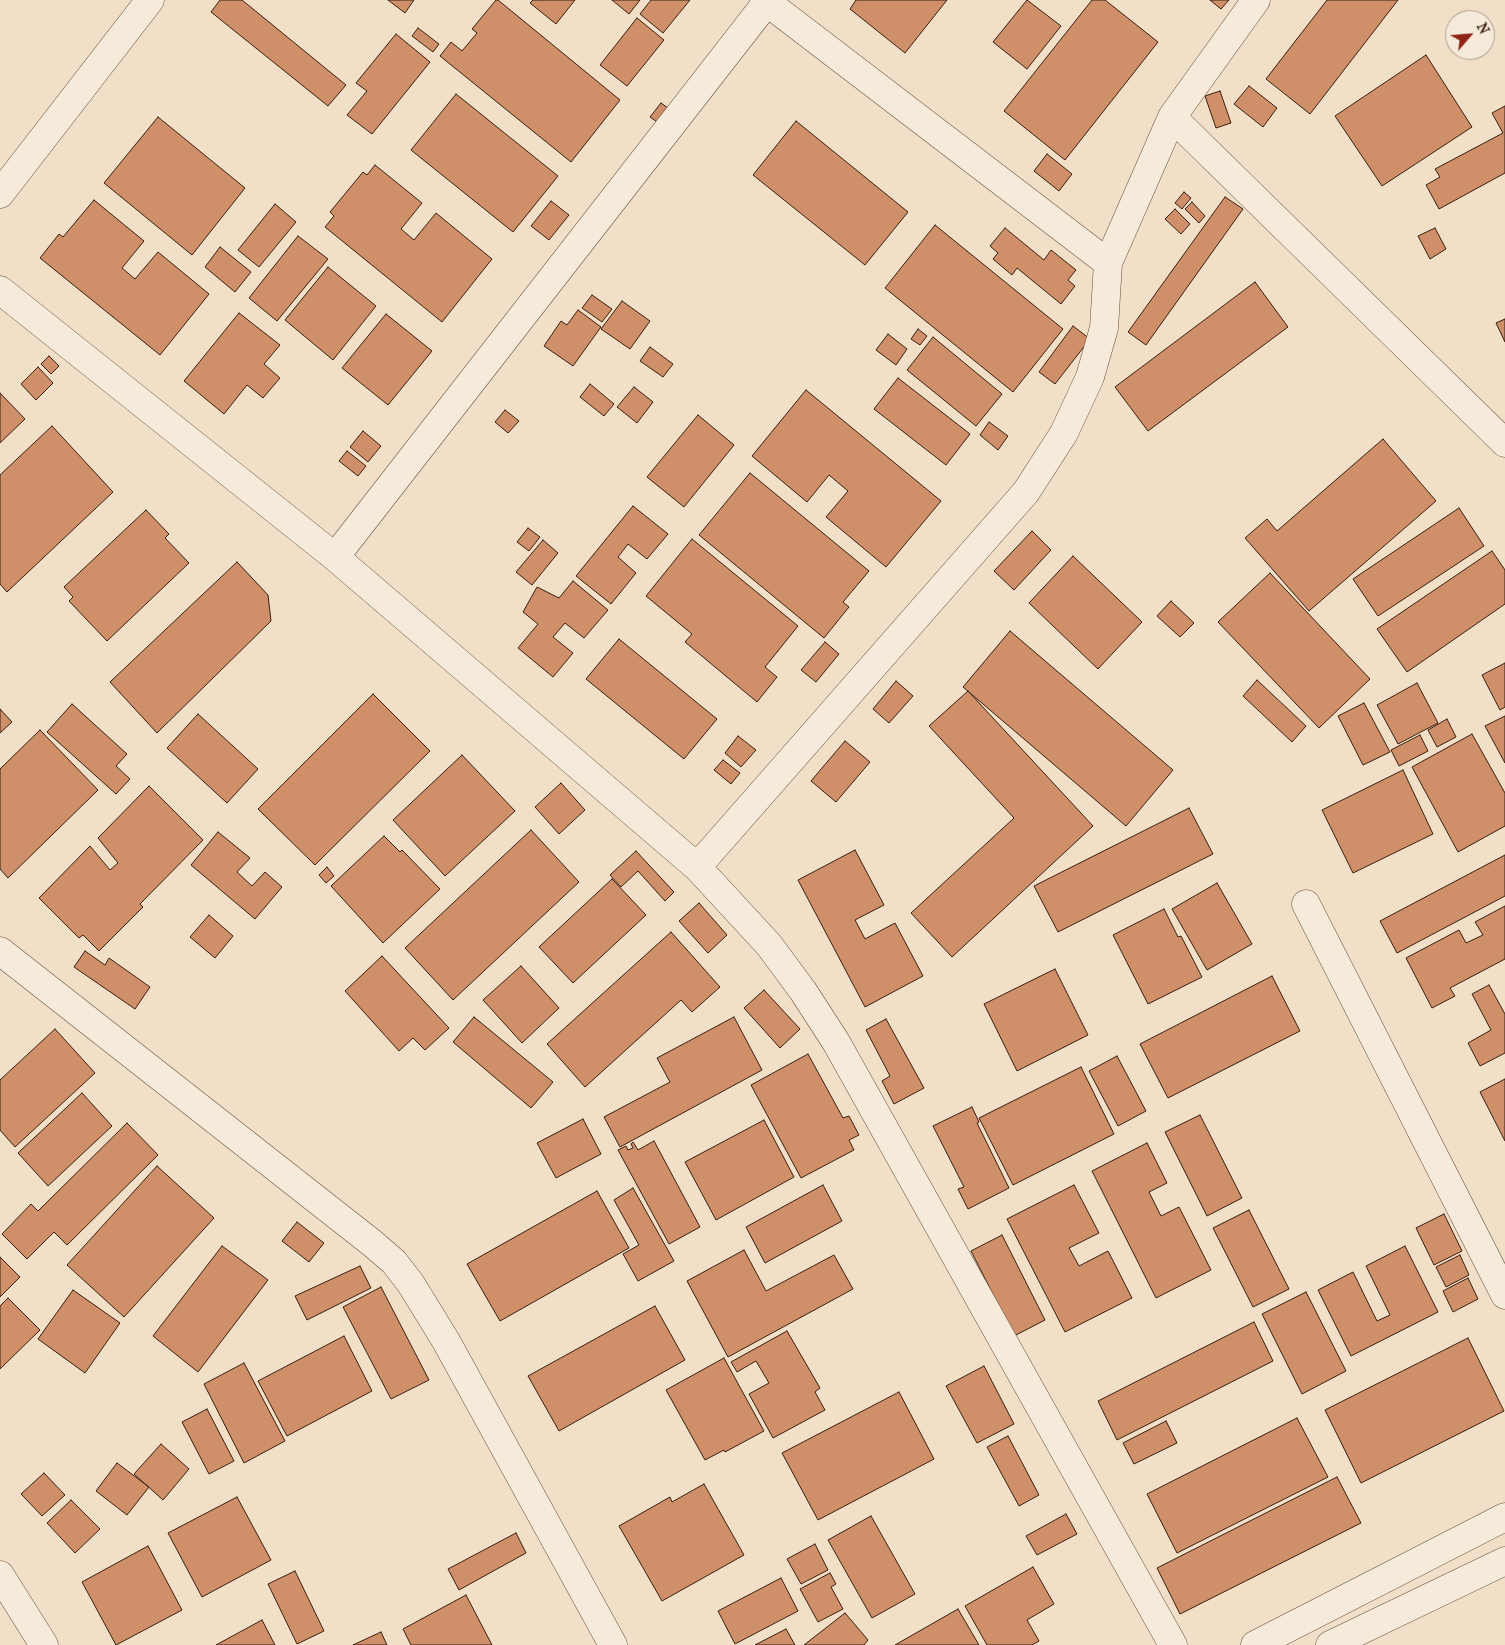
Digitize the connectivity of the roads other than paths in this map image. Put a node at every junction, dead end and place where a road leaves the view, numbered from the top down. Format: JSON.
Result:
{"nodes":[{"id":1,"x":150,"y":0,"type":"edge"},
{"id":2,"x":1256,"y":0,"type":"edge"},
{"id":3,"x":765,"y":1,"type":"edge"},
{"id":4,"x":1172,"y":117,"type":"junction"},
{"id":5,"x":0,"y":194,"type":"edge"},
{"id":6,"x":1108,"y":263,"type":"junction"},
{"id":7,"x":0,"y":290,"type":"edge"},
{"id":8,"x":1505,"y":443,"type":"edge"},
{"id":9,"x":334,"y":557,"type":"junction"},
{"id":10,"x":697,"y":867,"type":"junction"},
{"id":11,"x":1306,"y":904,"type":"dead end"},
{"id":12,"x":0,"y":951,"type":"edge"},
{"id":13,"x":1505,"y":1295,"type":"edge"},
{"id":14,"x":1505,"y":1517,"type":"edge"},
{"id":15,"x":1505,"y":1561,"type":"edge"},
{"id":16,"x":0,"y":1575,"type":"edge"},
{"id":17,"x":44,"y":1645,"type":"edge"},
{"id":18,"x":613,"y":1645,"type":"edge"},
{"id":19,"x":1173,"y":1645,"type":"edge"},
{"id":20,"x":1255,"y":1645,"type":"edge"},
{"id":21,"x":1330,"y":1645,"type":"edge"}],
"edges":[{"from":1,"to":5,"type":"street"},
{"from":2,"to":4,"type":"street"},
{"from":3,"to":6,"type":"street"},
{"from":3,"to":9,"type":"street"},
{"from":4,"to":6,"type":"street"},
{"from":4,"to":8,"type":"street"},
{"from":6,"to":10,"type":"street"},
{"from":7,"to":9,"type":"street"},
{"from":9,"to":10,"type":"street"},
{"from":10,"to":19,"type":"street"},
{"from":11,"to":13,"type":"street"},
{"from":12,"to":18,"type":"street"},
{"from":14,"to":20,"type":"street"},
{"from":15,"to":21,"type":"street"},
{"from":16,"to":17,"type":"street"}]}
